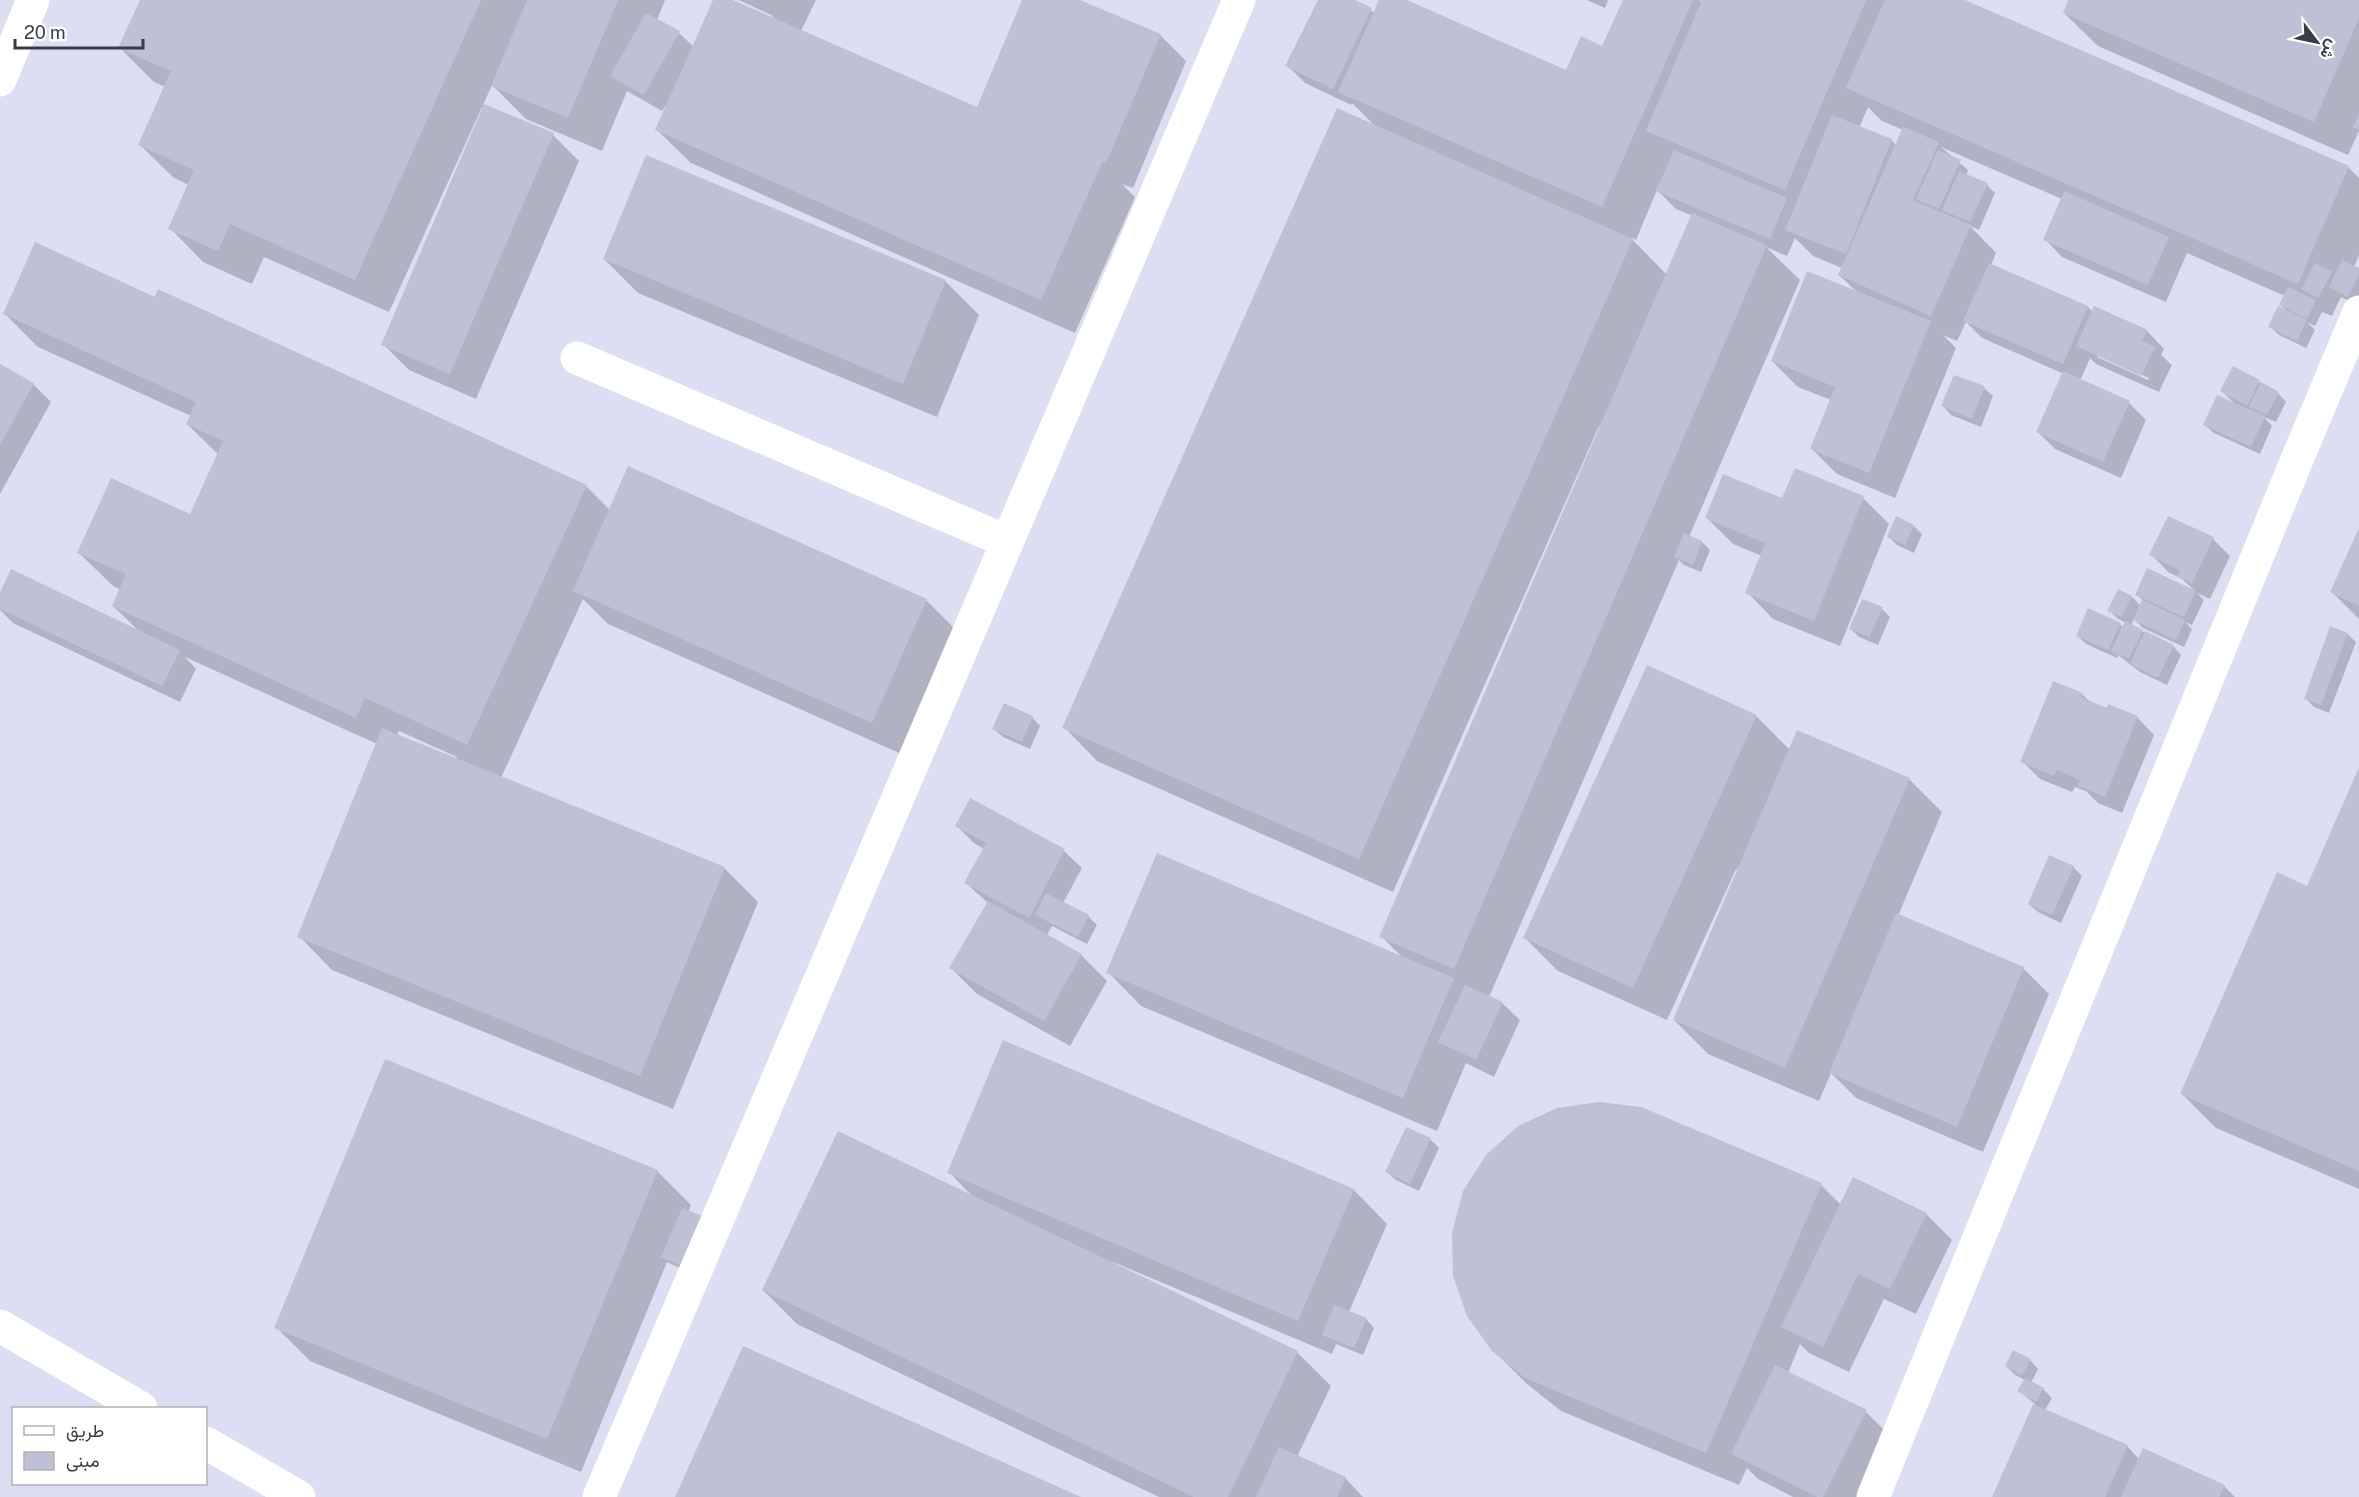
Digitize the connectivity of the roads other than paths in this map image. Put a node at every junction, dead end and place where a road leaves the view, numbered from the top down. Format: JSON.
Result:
{"nodes":[{"id":1,"x":33,"y":0,"type":"edge"},
{"id":2,"x":1239,"y":0,"type":"edge"},
{"id":3,"x":0,"y":80,"type":"edge"},
{"id":4,"x":2359,"y":312,"type":"edge"},
{"id":5,"x":577,"y":358,"type":"dead end"},
{"id":6,"x":1006,"y":541,"type":"junction"},
{"id":7,"x":0,"y":1326,"type":"edge"},
{"id":8,"x":139,"y":1407,"type":"edge"},
{"id":9,"x":207,"y":1444,"type":"edge"},
{"id":10,"x":280,"y":1492,"type":"edge"},
{"id":11,"x":598,"y":1497,"type":"edge"},
{"id":12,"x":1873,"y":1497,"type":"edge"}],
"edges":[{"from":1,"to":3,"type":"street"},
{"from":2,"to":6,"type":"street"},
{"from":4,"to":12,"type":"street"},
{"from":5,"to":6,"type":"street"},
{"from":6,"to":11,"type":"street"},
{"from":7,"to":8,"type":"street"},
{"from":9,"to":10,"type":"street"}]}
